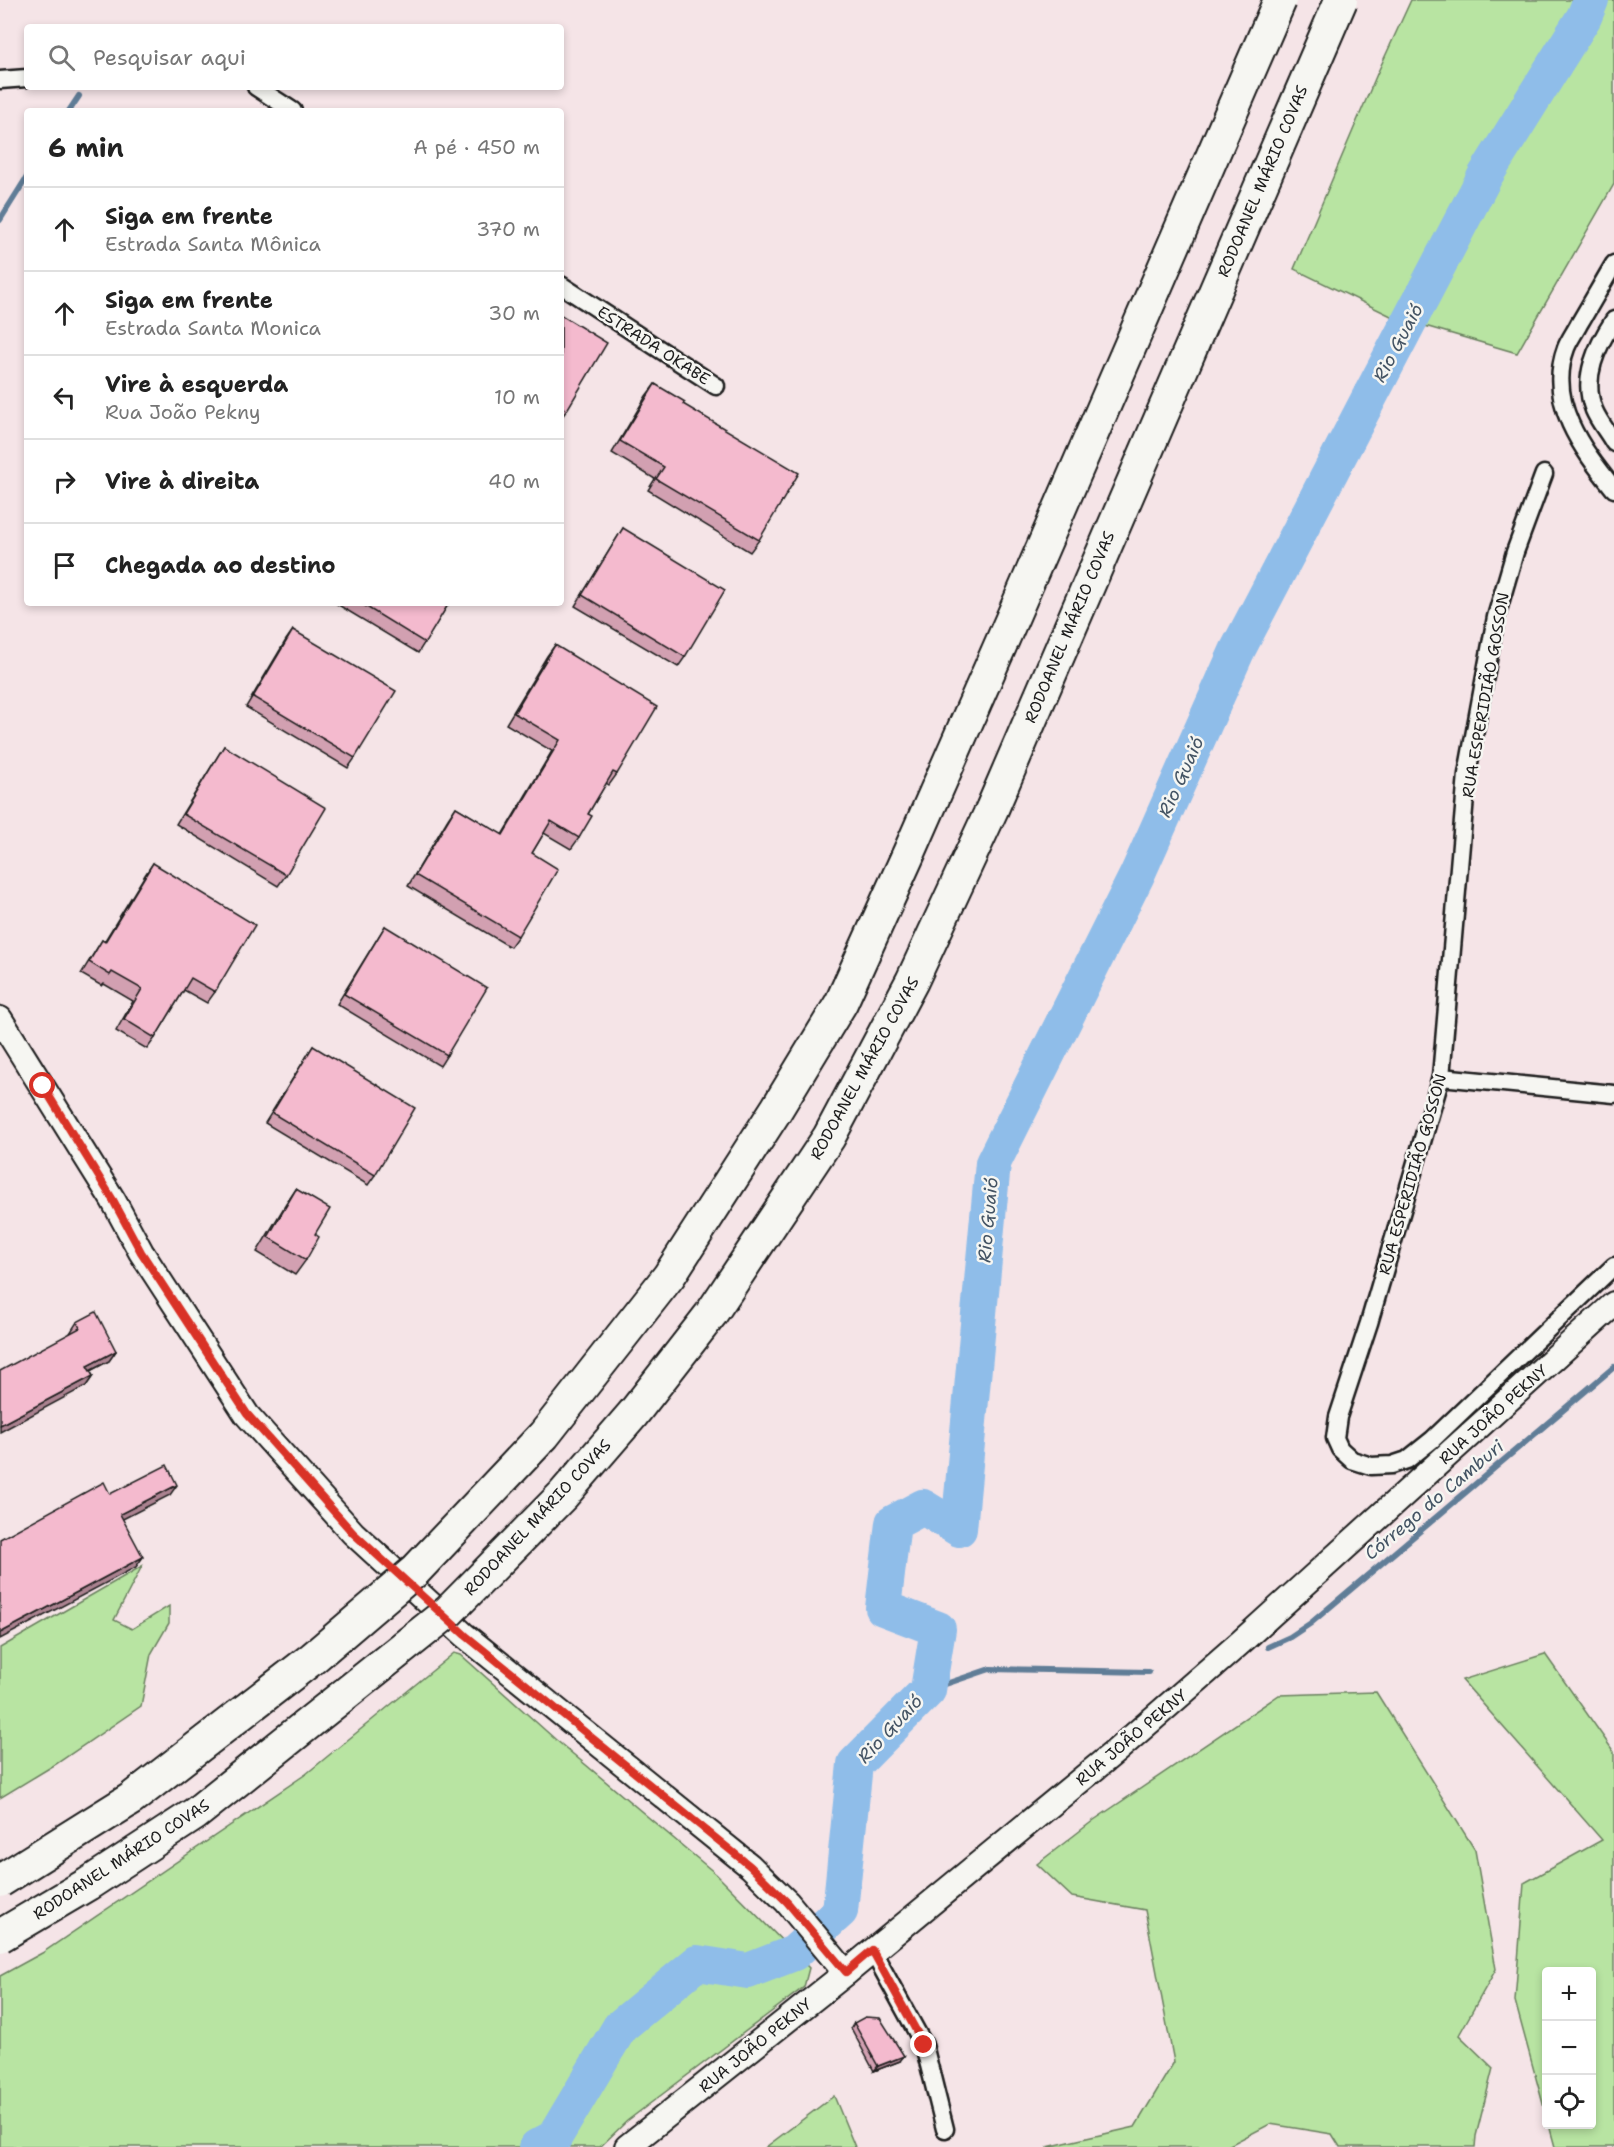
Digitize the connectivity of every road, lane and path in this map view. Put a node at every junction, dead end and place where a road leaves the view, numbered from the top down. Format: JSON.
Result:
{"nodes":[{"id":1,"x":1280,"y":0,"type":"edge"},
{"id":2,"x":1341,"y":0,"type":"edge"},
{"id":3,"x":0,"y":78,"type":"edge"},
{"id":4,"x":24,"y":78,"type":"edge"},
{"id":5,"x":261,"y":90,"type":"edge"},
{"id":6,"x":288,"y":108,"type":"edge"},
{"id":7,"x":1614,"y":264,"type":"edge"},
{"id":8,"x":564,"y":287,"type":"edge"},
{"id":9,"x":1614,"y":320,"type":"edge"},
{"id":10,"x":716,"y":386,"type":"dead end"},
{"id":11,"x":1614,"y":444,"type":"edge"},
{"id":12,"x":1594,"y":464,"type":"junction"},
{"id":13,"x":1545,"y":474,"type":"dead end"},
{"id":14,"x":1614,"y":489,"type":"edge"},
{"id":15,"x":0,"y":1018,"type":"edge"},
{"id":16,"x":1441,"y":1077,"type":"junction"},
{"id":17,"x":1614,"y":1094,"type":"edge"},
{"id":18,"x":1614,"y":1266,"type":"edge"},
{"id":19,"x":1614,"y":1304,"type":"edge"},
{"id":20,"x":0,"y":1881,"type":"edge"},
{"id":21,"x":0,"y":1936,"type":"edge"},
{"id":22,"x":872,"y":1950,"type":"junction"},
{"id":23,"x":839,"y":1964,"type":"junction"},
{"id":24,"x":945,"y":2129,"type":"dead end"},
{"id":25,"x":627,"y":2147,"type":"edge"}],
"edges":[{"from":1,"to":20,"type":"highway","bridge":true},
{"from":2,"to":21,"type":"highway","name":"RODOANEL MÁRIO COVAS","bridge":true},
{"from":3,"to":4,"type":"street"},
{"from":5,"to":6,"type":"street"},
{"from":7,"to":12,"type":"street"},
{"from":8,"to":10,"type":"street","name":"ESTRADA OKABE"},
{"from":9,"to":11,"type":"street"},
{"from":11,"to":12,"type":"street"},
{"from":12,"to":14,"type":"street"},
{"from":13,"to":16,"type":"street","name":"RUA ESPERIDIÃO GOSSON"},
{"from":15,"to":23,"type":"main road"},
{"from":16,"to":17,"type":"street"},
{"from":16,"to":18,"type":"street","name":"RUA ESPERIDIÃO GOSSON"},
{"from":19,"to":22,"type":"main road","name":"RUA JOÃO PEKNY"},
{"from":22,"to":23,"type":"main road","name":"RUA JOÃO PEKNY"},
{"from":22,"to":24,"type":"street"},
{"from":23,"to":25,"type":"main road","name":"RUA JOÃO PEKNY"}]}
